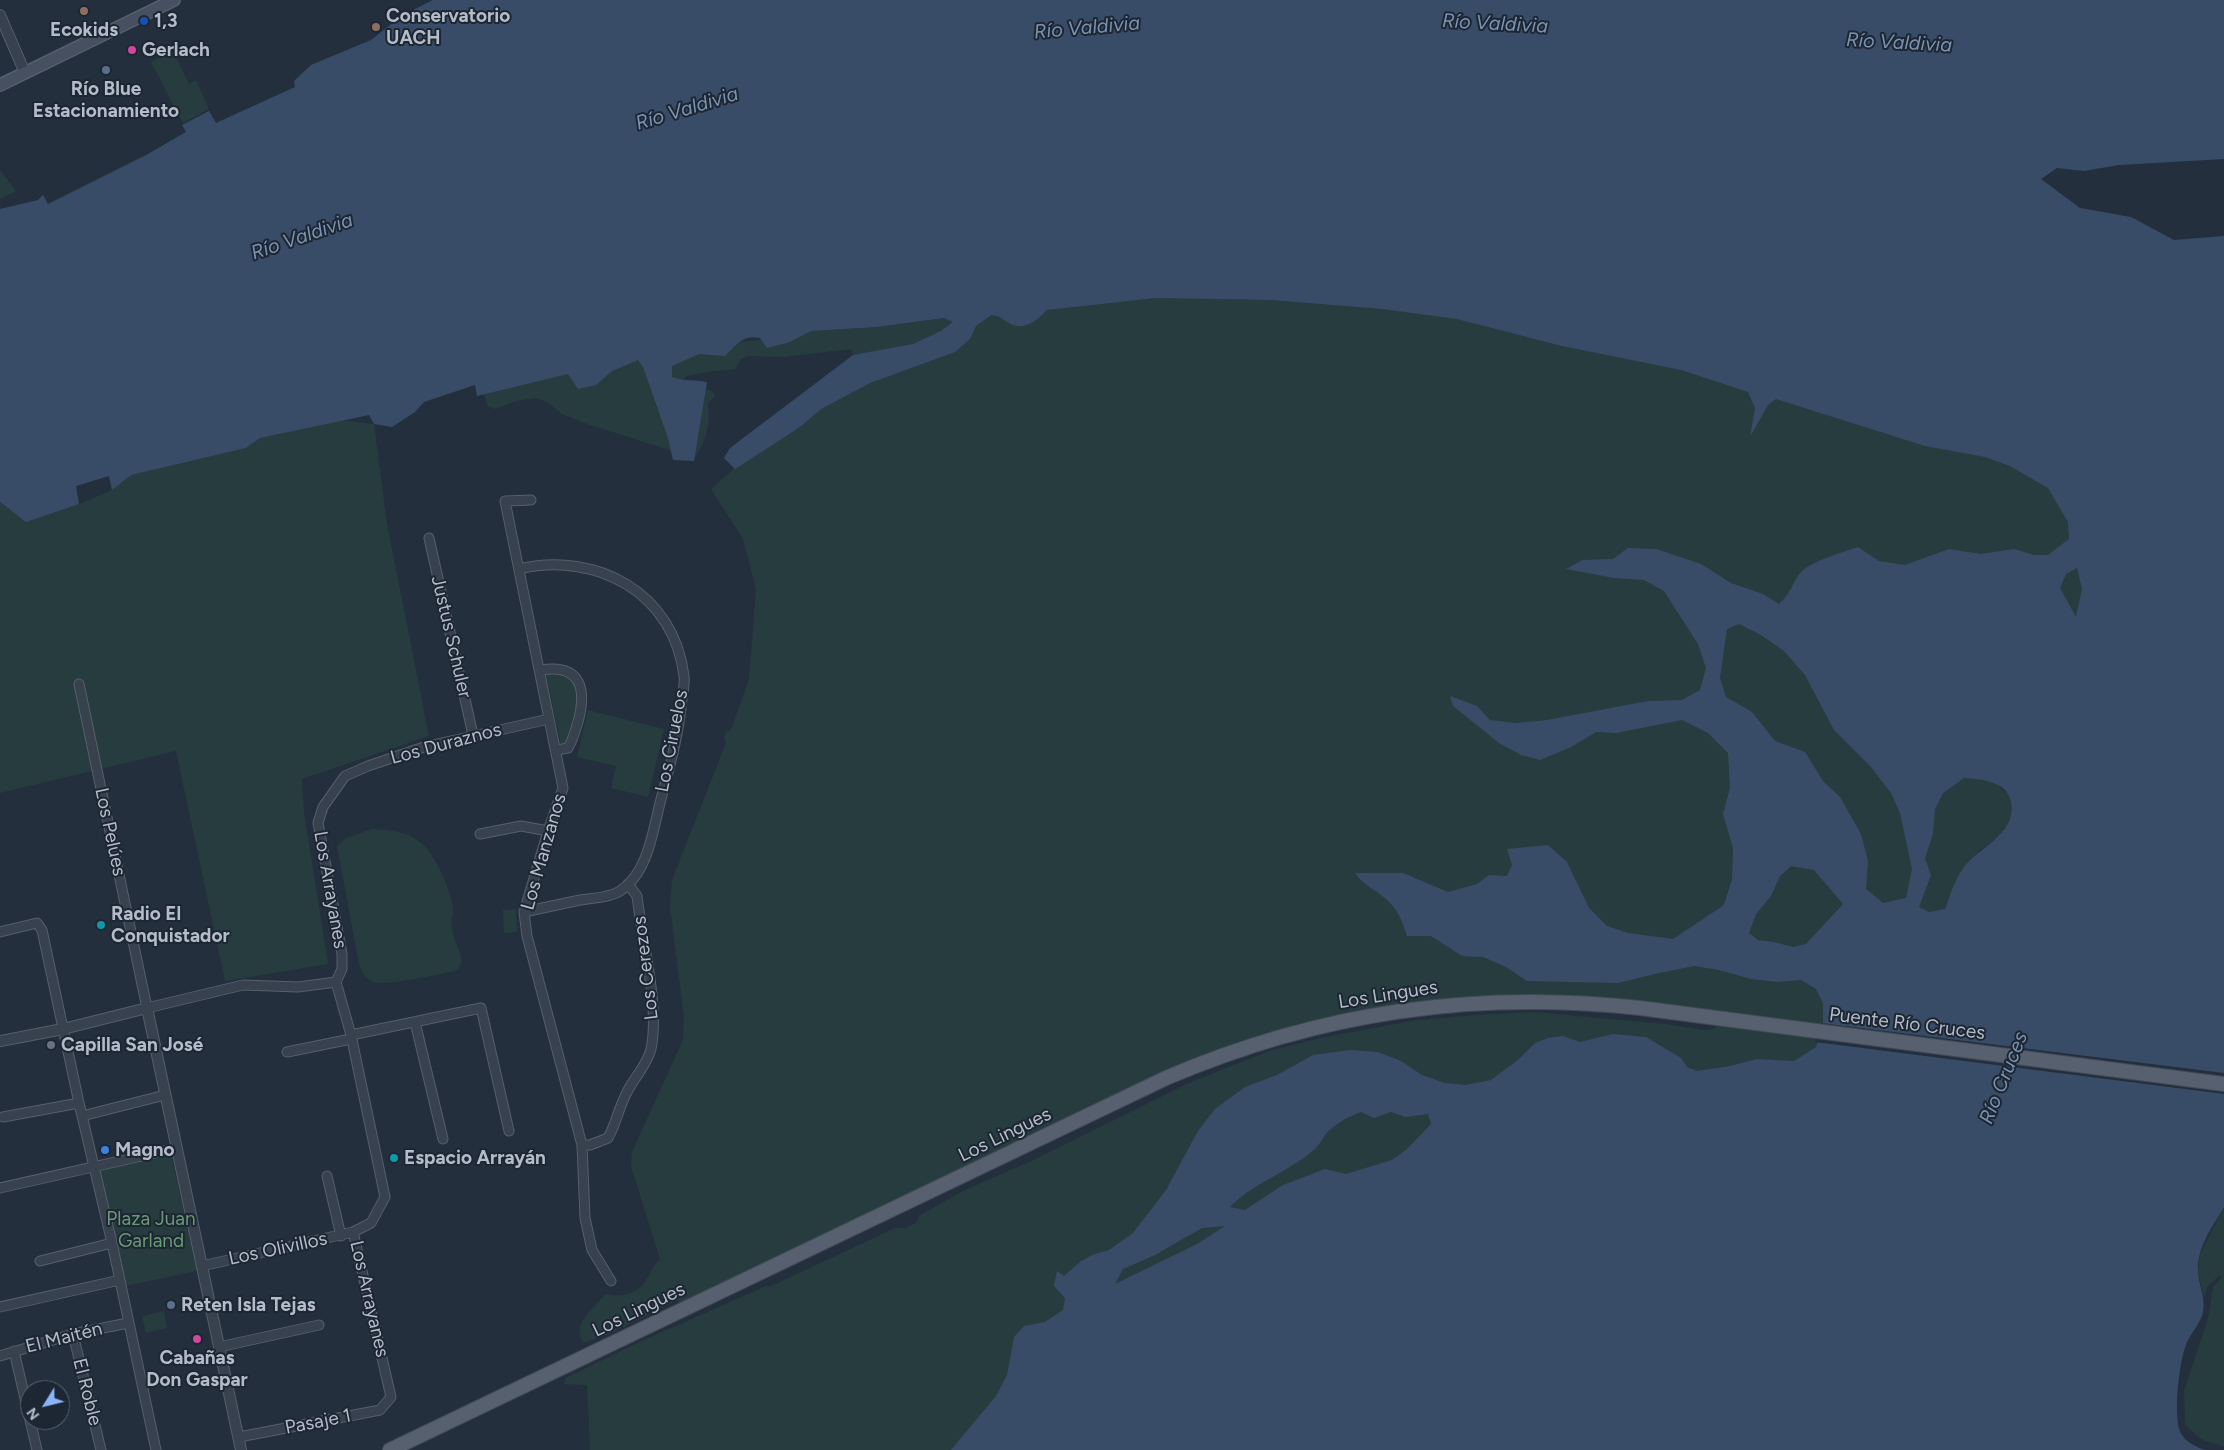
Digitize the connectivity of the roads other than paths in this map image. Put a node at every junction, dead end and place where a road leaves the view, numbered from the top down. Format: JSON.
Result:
{"nodes":[{"id":1,"x":173,"y":0,"type":"edge"},
{"id":2,"x":0,"y":15,"type":"edge"},
{"id":3,"x":25,"y":73,"type":"junction"},
{"id":4,"x":0,"y":85,"type":"edge"},
{"id":5,"x":531,"y":500,"type":"dead end"},
{"id":6,"x":429,"y":538,"type":"dead end"},
{"id":7,"x":519,"y":569,"type":"junction"},
{"id":8,"x":541,"y":670,"type":"junction"},
{"id":9,"x":79,"y":684,"type":"dead end"},
{"id":10,"x":549,"y":719,"type":"junction"},
{"id":11,"x":473,"y":735,"type":"junction"},
{"id":12,"x":557,"y":750,"type":"junction"},
{"id":13,"x":345,"y":776,"type":"joint"},
{"id":14,"x":548,"y":831,"type":"junction"},
{"id":15,"x":480,"y":834,"type":"dead end"},
{"id":16,"x":628,"y":884,"type":"junction"},
{"id":17,"x":524,"y":912,"type":"junction"},
{"id":18,"x":0,"y":932,"type":"edge"},
{"id":19,"x":336,"y":982,"type":"junction"},
{"id":20,"x":147,"y":1008,"type":"junction"},
{"id":21,"x":1675,"y":1013,"type":"joint"},
{"id":22,"x":415,"y":1022,"type":"junction"},
{"id":23,"x":63,"y":1029,"type":"junction"},
{"id":24,"x":351,"y":1037,"type":"junction"},
{"id":25,"x":0,"y":1041,"type":"edge"},
{"id":26,"x":287,"y":1052,"type":"dead end"},
{"id":27,"x":2224,"y":1084,"type":"edge"},
{"id":28,"x":165,"y":1095,"type":"junction"},
{"id":29,"x":79,"y":1103,"type":"junction"},
{"id":30,"x":82,"y":1116,"type":"junction"},
{"id":31,"x":3,"y":1117,"type":"dead end"},
{"id":32,"x":509,"y":1131,"type":"dead end"},
{"id":33,"x":443,"y":1139,"type":"dead end"},
{"id":34,"x":582,"y":1145,"type":"junction"},
{"id":35,"x":177,"y":1148,"type":"junction"},
{"id":36,"x":94,"y":1166,"type":"junction"},
{"id":37,"x":327,"y":1176,"type":"dead end"},
{"id":38,"x":0,"y":1188,"type":"edge"},
{"id":39,"x":353,"y":1232,"type":"junction"},
{"id":40,"x":340,"y":1236,"type":"junction"},
{"id":41,"x":112,"y":1244,"type":"junction"},
{"id":42,"x":40,"y":1261,"type":"dead end"},
{"id":43,"x":202,"y":1266,"type":"junction"},
{"id":44,"x":120,"y":1280,"type":"junction"},
{"id":45,"x":611,"y":1281,"type":"dead end"},
{"id":46,"x":0,"y":1307,"type":"edge"},
{"id":47,"x":128,"y":1323,"type":"junction"},
{"id":48,"x":320,"y":1325,"type":"dead end"},
{"id":49,"x":73,"y":1334,"type":"junction"},
{"id":50,"x":219,"y":1347,"type":"junction"},
{"id":51,"x":14,"y":1351,"type":"junction"},
{"id":52,"x":0,"y":1356,"type":"edge"},
{"id":53,"x":390,"y":1397,"type":"joint"},
{"id":54,"x":239,"y":1437,"type":"junction"},
{"id":55,"x":37,"y":1450,"type":"edge"},
{"id":56,"x":101,"y":1450,"type":"edge"},
{"id":57,"x":156,"y":1450,"type":"edge"},
{"id":58,"x":241,"y":1450,"type":"edge"},
{"id":59,"x":390,"y":1450,"type":"edge"}],
"edges":[{"from":1,"to":3,"type":"main road"},
{"from":2,"to":3,"type":"street"},
{"from":3,"to":4,"type":"main road"},
{"from":5,"to":7,"type":"street","name":"Los Manzanos"},
{"from":6,"to":11,"type":"street","name":"Justus Schuler"},
{"from":7,"to":8,"type":"street","name":"Los Manzanos"},
{"from":7,"to":16,"type":"street","name":"Los Ciruelos"},
{"from":8,"to":10,"type":"street","name":"Los Manzanos"},
{"from":8,"to":12,"type":"street"},
{"from":9,"to":20,"type":"street","name":"Los Pelúes"},
{"from":10,"to":11,"type":"street","name":"Los Duraznos"},
{"from":10,"to":12,"type":"street","name":"Los Manzanos"},
{"from":11,"to":13,"type":"street","name":"Los Duraznos"},
{"from":12,"to":14,"type":"street","name":"Los Manzanos"},
{"from":13,"to":19,"type":"street","name":"Los Arrayanes"},
{"from":14,"to":15,"type":"street"},
{"from":14,"to":17,"type":"street","name":"Los Manzanos"},
{"from":16,"to":17,"type":"street","name":"Los Ciruelos"},
{"from":16,"to":34,"type":"street","name":"Los Cerezos"},
{"from":17,"to":34,"type":"street","name":"Los Manzanos"},
{"from":18,"to":23,"type":"street"},
{"from":19,"to":20,"type":"street"},
{"from":19,"to":24,"type":"street","name":"Los Arrayanes"},
{"from":20,"to":23,"type":"street"},
{"from":20,"to":28,"type":"street","name":"Los Pelúes"},
{"from":21,"to":27,"type":"main road","name":"Puente Río Cruces"},
{"from":21,"to":59,"type":"main road","name":"Los Lingues"},
{"from":22,"to":24,"type":"street"},
{"from":22,"to":32,"type":"street"},
{"from":22,"to":33,"type":"street"},
{"from":23,"to":25,"type":"street"},
{"from":23,"to":29,"type":"street"},
{"from":24,"to":26,"type":"street"},
{"from":24,"to":39,"type":"street","name":"Los Arrayanes"},
{"from":28,"to":30,"type":"street"},
{"from":28,"to":35,"type":"street","name":"Los Pelúes"},
{"from":29,"to":30,"type":"street"},
{"from":29,"to":31,"type":"street"},
{"from":30,"to":36,"type":"street"},
{"from":34,"to":45,"type":"street","name":"Los Manzanos"},
{"from":35,"to":36,"type":"street"},
{"from":35,"to":43,"type":"street","name":"Los Pelúes"},
{"from":36,"to":38,"type":"street"},
{"from":36,"to":41,"type":"street"},
{"from":37,"to":40,"type":"street"},
{"from":39,"to":40,"type":"street","name":"Los Olivillos"},
{"from":39,"to":53,"type":"street","name":"Los Arrayanes"},
{"from":40,"to":43,"type":"street","name":"Los Olivillos"},
{"from":41,"to":42,"type":"street"},
{"from":41,"to":44,"type":"street"},
{"from":43,"to":50,"type":"street","name":"Los Pelúes"},
{"from":44,"to":46,"type":"street"},
{"from":44,"to":47,"type":"street"},
{"from":47,"to":49,"type":"street","name":"El Maitén"},
{"from":47,"to":57,"type":"street"},
{"from":48,"to":50,"type":"street"},
{"from":49,"to":51,"type":"street","name":"El Maitén"},
{"from":49,"to":56,"type":"street","name":"El Roble"},
{"from":50,"to":54,"type":"street","name":"Los Pelúes"},
{"from":51,"to":52,"type":"street","name":"El Maitén"},
{"from":51,"to":55,"type":"street"},
{"from":53,"to":54,"type":"street","name":"Pasaje 1"},
{"from":54,"to":58,"type":"street","name":"Los Pelúes"}]}
